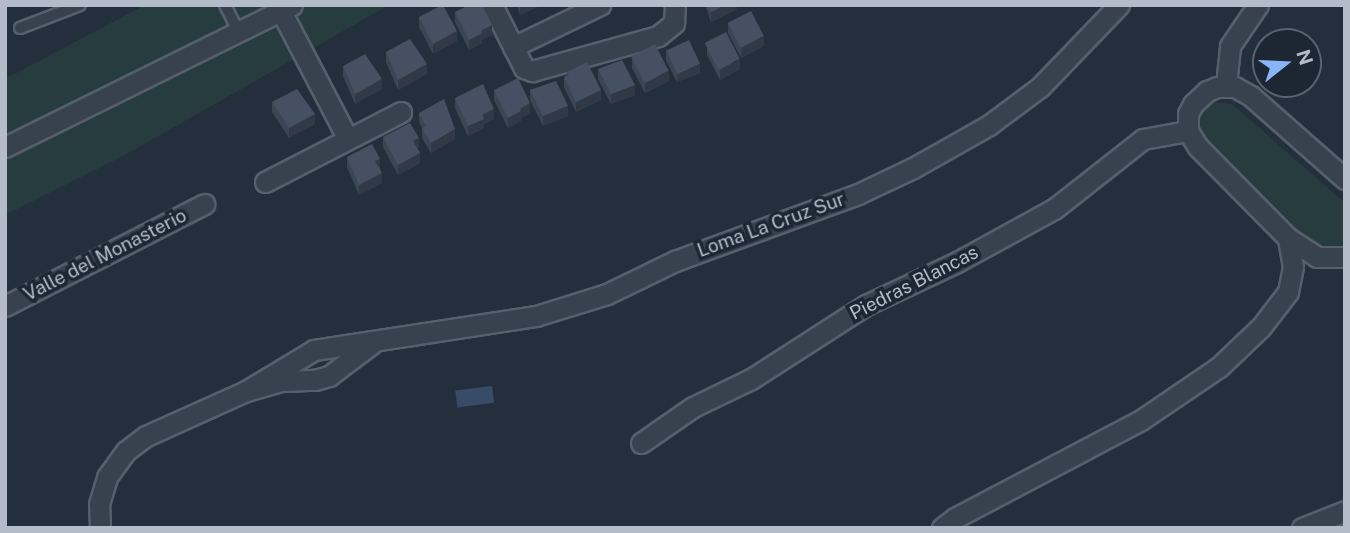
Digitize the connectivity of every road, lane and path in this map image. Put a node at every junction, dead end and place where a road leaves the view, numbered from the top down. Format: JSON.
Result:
{"nodes":[{"id":1,"x":80,"y":5,"type":"edge"},
{"id":2,"x":225,"y":5,"type":"edge"},
{"id":3,"x":492,"y":5,"type":"edge"},
{"id":4,"x":600,"y":5,"type":"edge"},
{"id":5,"x":675,"y":5,"type":"edge"},
{"id":6,"x":1119,"y":5,"type":"edge"},
{"id":7,"x":1258,"y":5,"type":"edge"},
{"id":8,"x":286,"y":8,"type":"edge"},
{"id":9,"x":20,"y":28,"type":"dead end"},
{"id":10,"x":240,"y":32,"type":"junction"},
{"id":11,"x":513,"y":47,"type":"junction"},
{"id":12,"x":1226,"y":85,"type":"junction"},
{"id":13,"x":401,"y":111,"type":"dead end"},
{"id":14,"x":1188,"y":131,"type":"junction"},
{"id":15,"x":348,"y":139,"type":"junction"},
{"id":16,"x":5,"y":147,"type":"edge"},
{"id":17,"x":1345,"y":180,"type":"edge"},
{"id":18,"x":265,"y":182,"type":"dead end"},
{"id":19,"x":204,"y":204,"type":"dead end"},
{"id":20,"x":1288,"y":238,"type":"junction"},
{"id":21,"x":1340,"y":258,"type":"edge"},
{"id":22,"x":1288,"y":292,"type":"junction"},
{"id":23,"x":5,"y":306,"type":"edge"},
{"id":24,"x":373,"y":343,"type":"junction"},
{"id":25,"x":246,"y":391,"type":"junction"},
{"id":26,"x":641,"y":443,"type":"dead end"},
{"id":27,"x":1345,"y":512,"type":"edge"},
{"id":28,"x":100,"y":528,"type":"edge"},
{"id":29,"x":942,"y":528,"type":"edge"},
{"id":30,"x":1302,"y":528,"type":"edge"}],
"edges":[{"from":1,"to":9,"type":"lane"},
{"from":2,"to":10,"type":"lane"},
{"from":3,"to":11,"type":"street"},
{"from":4,"to":11,"type":"street"},
{"from":5,"to":11,"type":"street"},
{"from":6,"to":24,"type":"street","name":"Loma La Cruz Sur"},
{"from":7,"to":12,"type":"street"},
{"from":8,"to":10,"type":"street"},
{"from":8,"to":15,"type":"street"},
{"from":10,"to":16,"type":"street"},
{"from":12,"to":14,"type":"street"},
{"from":12,"to":17,"type":"street"},
{"from":13,"to":15,"type":"street"},
{"from":14,"to":20,"type":"street"},
{"from":14,"to":26,"type":"street","name":"Piedras Blancas"},
{"from":15,"to":18,"type":"street"},
{"from":19,"to":23,"type":"street","name":"Valle del Monasterio"},
{"from":20,"to":21,"type":"street"},
{"from":20,"to":22,"type":"street"},
{"from":21,"to":22,"type":"street"},
{"from":22,"to":29,"type":"street"},
{"from":24,"to":25,"type":"street","name":"Loma La Cruz Sur"},
{"from":24,"to":25,"type":"street","name":"Loma La Cruz Sur"},
{"from":25,"to":28,"type":"street","name":"Loma La Cruz Sur"},
{"from":27,"to":30,"type":"street"}]}
